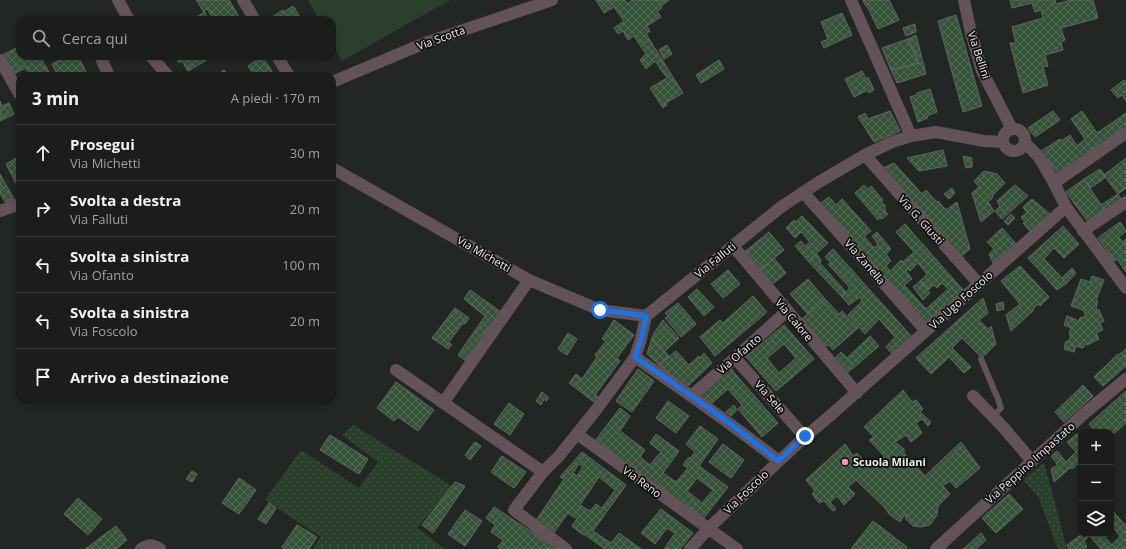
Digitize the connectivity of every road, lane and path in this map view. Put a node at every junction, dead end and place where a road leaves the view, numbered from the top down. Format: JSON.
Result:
{"nodes":[{"id":1,"x":118,"y":0,"type":"edge"},
{"id":2,"x":243,"y":0,"type":"edge"},
{"id":3,"x":851,"y":0,"type":"edge"},
{"id":4,"x":964,"y":0,"type":"edge"},
{"id":5,"x":546,"y":1,"type":"edge"},
{"id":6,"x":127,"y":16,"type":"edge"},
{"id":7,"x":253,"y":16,"type":"edge"},
{"id":8,"x":0,"y":60,"type":"edge"},
{"id":9,"x":102,"y":60,"type":"edge"},
{"id":10,"x":154,"y":60,"type":"edge"},
{"id":11,"x":279,"y":60,"type":"edge"},
{"id":12,"x":107,"y":72,"type":"edge"},
{"id":13,"x":165,"y":72,"type":"edge"},
{"id":14,"x":287,"y":72,"type":"edge"},
{"id":15,"x":336,"y":80,"type":"edge"},
{"id":16,"x":16,"y":87,"type":"edge"},
{"id":17,"x":1012,"y":129,"type":"junction"},
{"id":18,"x":1126,"y":133,"type":"edge"},
{"id":19,"x":911,"y":136,"type":"junction"},
{"id":20,"x":1003,"y":142,"type":"junction"},
{"id":21,"x":1025,"y":143,"type":"junction"},
{"id":22,"x":865,"y":156,"type":"junction"},
{"id":23,"x":336,"y":170,"type":"edge"},
{"id":24,"x":1054,"y":182,"type":"junction"},
{"id":25,"x":803,"y":192,"type":"junction"},
{"id":26,"x":1126,"y":202,"type":"edge"},
{"id":27,"x":16,"y":205,"type":"edge"},
{"id":28,"x":1066,"y":207,"type":"junction"},
{"id":29,"x":0,"y":211,"type":"edge"},
{"id":30,"x":1083,"y":231,"type":"junction"},
{"id":31,"x":733,"y":246,"type":"junction"},
{"id":32,"x":530,"y":280,"type":"junction"},
{"id":33,"x":1124,"y":282,"type":"edge"},
{"id":34,"x":978,"y":284,"type":"junction"},
{"id":35,"x":787,"y":311,"type":"junction"},
{"id":36,"x":646,"y":316,"type":"junction"},
{"id":37,"x":926,"y":331,"type":"junction"},
{"id":38,"x":635,"y":357,"type":"junction"},
{"id":39,"x":735,"y":358,"type":"junction"},
{"id":40,"x":981,"y":359,"type":"dead end"},
{"id":41,"x":396,"y":370,"type":"dead end"},
{"id":42,"x":1126,"y":379,"type":"edge"},
{"id":43,"x":857,"y":393,"type":"junction"},
{"id":44,"x":691,"y":396,"type":"junction"},
{"id":45,"x":973,"y":396,"type":"dead end"},
{"id":46,"x":444,"y":403,"type":"junction"},
{"id":47,"x":992,"y":416,"type":"junction"},
{"id":48,"x":577,"y":434,"type":"junction"},
{"id":49,"x":805,"y":436,"type":"junction"},
{"id":50,"x":1032,"y":460,"type":"junction"},
{"id":51,"x":778,"y":461,"type":"junction"},
{"id":52,"x":543,"y":472,"type":"junction"},
{"id":53,"x":708,"y":529,"type":"junction"},
{"id":54,"x":141,"y":549,"type":"edge"},
{"id":55,"x":160,"y":549,"type":"edge"},
{"id":56,"x":566,"y":549,"type":"edge"},
{"id":57,"x":690,"y":549,"type":"edge"},
{"id":58,"x":737,"y":549,"type":"edge"},
{"id":59,"x":936,"y":549,"type":"edge"}],
"edges":[{"from":1,"to":6,"type":"street"},
{"from":2,"to":7,"type":"street"},
{"from":3,"to":19,"type":"street"},
{"from":4,"to":17,"type":"street","name":"Via Bellini"},
{"from":5,"to":15,"type":"street","name":"Via Scotta"},
{"from":8,"to":16,"type":"street"},
{"from":9,"to":12,"type":"street"},
{"from":10,"to":13,"type":"street"},
{"from":11,"to":14,"type":"street"},
{"from":17,"to":20,"type":"street"},
{"from":17,"to":21,"type":"street"},
{"from":18,"to":24,"type":"street"},
{"from":19,"to":20,"type":"street","name":"Via Falluti"},
{"from":19,"to":22,"type":"street","name":"Via Falluti"},
{"from":20,"to":21,"type":"street"},
{"from":21,"to":24,"type":"street"},
{"from":22,"to":25,"type":"street","name":"Via Falluti"},
{"from":22,"to":34,"type":"street","name":"Via G. Giusti"},
{"from":23,"to":32,"type":"street","name":"Via Michetti"},
{"from":24,"to":28,"type":"street"},
{"from":25,"to":31,"type":"street","name":"Via Falluti"},
{"from":25,"to":37,"type":"street","name":"Via Zanella"},
{"from":26,"to":30,"type":"street"},
{"from":27,"to":29,"type":"street"},
{"from":28,"to":30,"type":"street"},
{"from":28,"to":34,"type":"street","name":"Via Ugo Foscolo"},
{"from":30,"to":33,"type":"street"},
{"from":31,"to":35,"type":"street","name":"Via Calore"},
{"from":31,"to":36,"type":"street","name":"Via Falluti"},
{"from":32,"to":36,"type":"street","name":"Via Michetti"},
{"from":32,"to":46,"type":"street"},
{"from":34,"to":37,"type":"street","name":"Via Ugo Foscolo"},
{"from":35,"to":39,"type":"street","name":"Via Ofanto"},
{"from":35,"to":43,"type":"street","name":"Via Calore"},
{"from":36,"to":38,"type":"street"},
{"from":37,"to":43,"type":"street","name":"Via Ugo Foscolo"},
{"from":38,"to":44,"type":"street"},
{"from":38,"to":48,"type":"street"},
{"from":39,"to":44,"type":"street","name":"Via Ofanto"},
{"from":39,"to":49,"type":"street","name":"Via Sele"},
{"from":40,"to":47,"type":"lane"},
{"from":41,"to":46,"type":"street"},
{"from":42,"to":50,"type":"street","name":"Via Peppino Impastato"},
{"from":43,"to":49,"type":"street","name":"Via Foscolo"},
{"from":44,"to":51,"type":"street"},
{"from":45,"to":47,"type":"street"},
{"from":46,"to":52,"type":"street"},
{"from":47,"to":50,"type":"street"},
{"from":48,"to":52,"type":"street"},
{"from":48,"to":53,"type":"street","name":"Via Reno"},
{"from":49,"to":51,"type":"street","name":"Via Foscolo"},
{"from":50,"to":59,"type":"street","name":"Via Peppino Impastato"},
{"from":51,"to":53,"type":"street","name":"Via Foscolo"},
{"from":52,"to":56,"type":"street"},
{"from":53,"to":57,"type":"street","name":"Via Foscolo"},
{"from":53,"to":58,"type":"street","name":"Via Reno"},
{"from":54,"to":55,"type":"street"}]}
